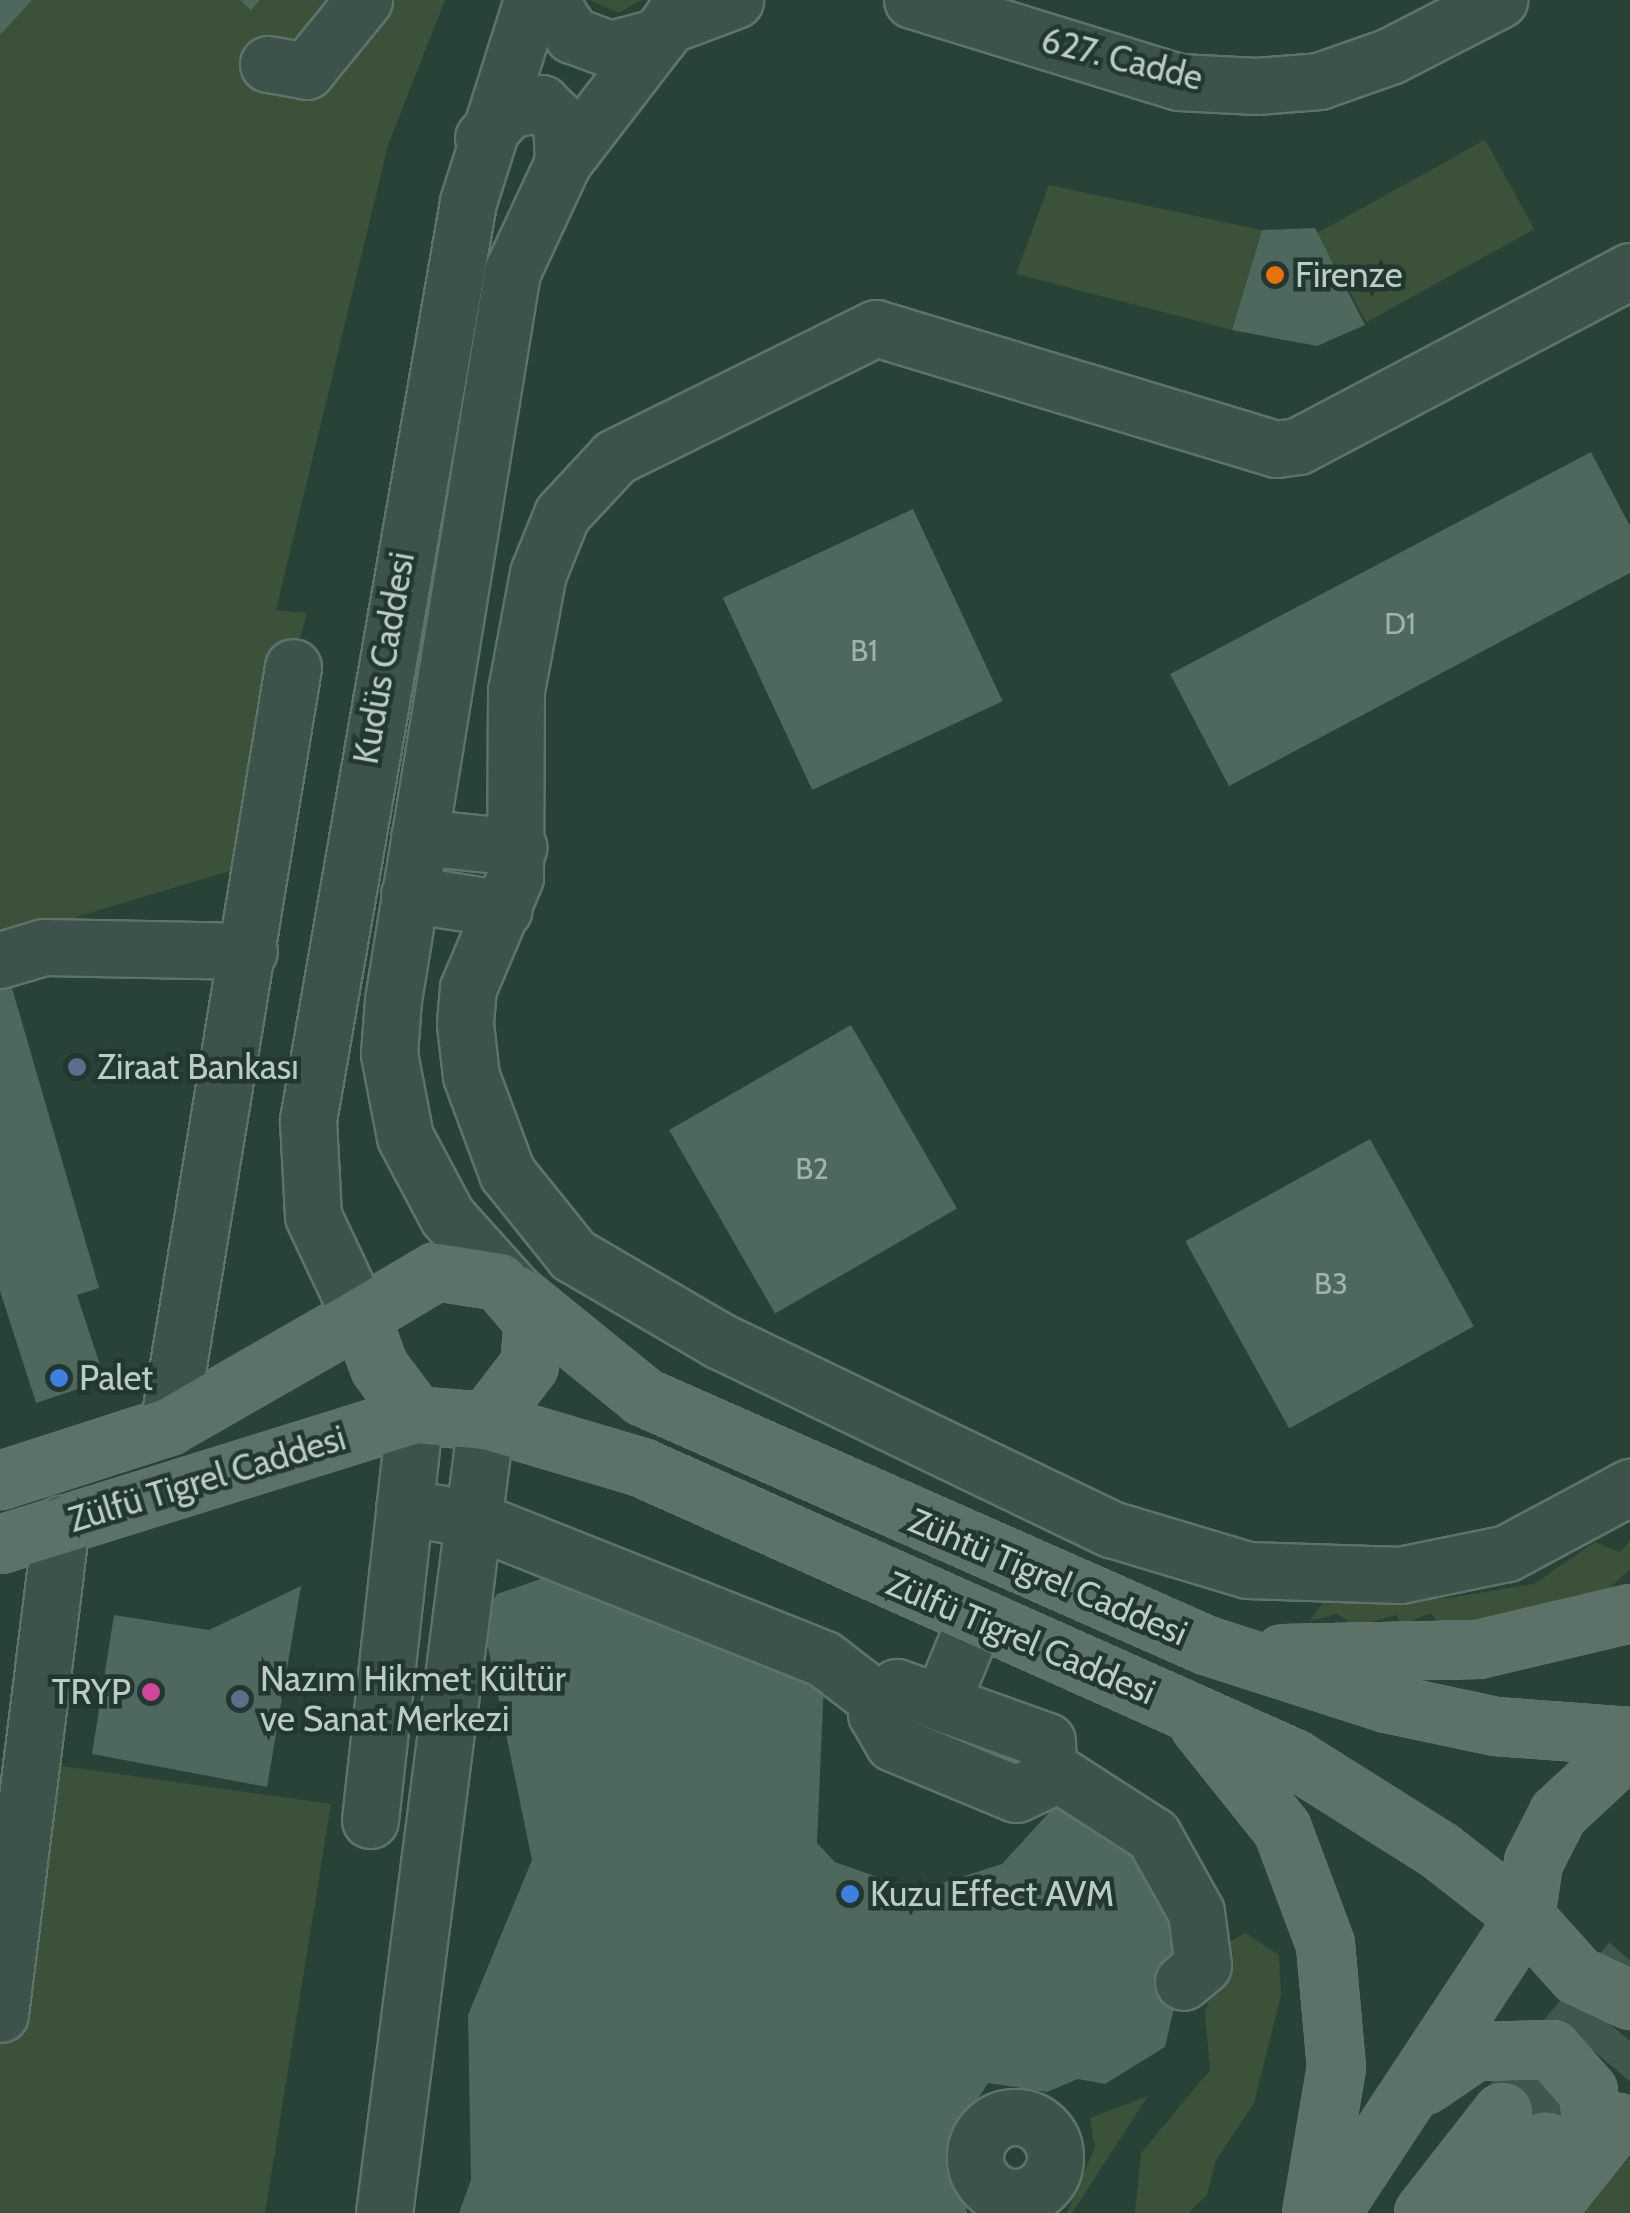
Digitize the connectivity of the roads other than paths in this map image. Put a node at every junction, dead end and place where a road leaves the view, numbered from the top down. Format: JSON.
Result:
{"nodes":[{"id":1,"x":364,"y":0,"type":"edge"},
{"id":2,"x":532,"y":0,"type":"edge"},
{"id":3,"x":549,"y":0,"type":"edge"},
{"id":4,"x":735,"y":0,"type":"edge"},
{"id":5,"x":912,"y":0,"type":"edge"},
{"id":6,"x":1499,"y":0,"type":"edge"},
{"id":7,"x":676,"y":15,"type":"edge"},
{"id":8,"x":268,"y":64,"type":"dead end"},
{"id":9,"x":484,"y":138,"type":"junction"},
{"id":10,"x":563,"y":162,"type":"junction"},
{"id":11,"x":1630,"y":271,"type":"edge"},
{"id":12,"x":293,"y":667,"type":"dead end"},
{"id":13,"x":419,"y":836,"type":"junction"},
{"id":14,"x":518,"y":847,"type":"junction"},
{"id":15,"x":409,"y":894,"type":"junction"},
{"id":16,"x":504,"y":909,"type":"junction"},
{"id":17,"x":249,"y":951,"type":"junction"},
{"id":18,"x":0,"y":960,"type":"edge"},
{"id":19,"x":516,"y":1293,"type":"junction"},
{"id":20,"x":360,"y":1316,"type":"junction"},
{"id":21,"x":415,"y":1416,"type":"junction"},
{"id":22,"x":486,"y":1421,"type":"junction"},
{"id":23,"x":168,"y":1426,"type":"junction"},
{"id":24,"x":0,"y":1480,"type":"edge"},
{"id":25,"x":1630,"y":1487,"type":"edge"},
{"id":26,"x":404,"y":1508,"type":"junction"},
{"id":27,"x":470,"y":1518,"type":"junction"},
{"id":28,"x":61,"y":1524,"type":"junction"},
{"id":29,"x":0,"y":1544,"type":"edge"},
{"id":30,"x":1630,"y":1613,"type":"edge"},
{"id":31,"x":976,"y":1618,"type":"junction"},
{"id":32,"x":1212,"y":1647,"type":"junction"},
{"id":33,"x":943,"y":1698,"type":"junction"},
{"id":34,"x":880,"y":1702,"type":"junction"},
{"id":35,"x":1184,"y":1708,"type":"junction"},
{"id":36,"x":1630,"y":1736,"type":"edge"},
{"id":37,"x":1630,"y":1746,"type":"edge"},
{"id":38,"x":1052,"y":1770,"type":"junction"},
{"id":39,"x":370,"y":1820,"type":"dead end"},
{"id":40,"x":9,"y":1871,"type":"edge"},
{"id":41,"x":1526,"y":1917,"type":"junction"},
{"id":42,"x":1183,"y":1982,"type":"dead end"},
{"id":43,"x":1630,"y":2000,"type":"edge"},
{"id":44,"x":0,"y":2014,"type":"edge"},
{"id":45,"x":1414,"y":2094,"type":"junction"},
{"id":46,"x":1630,"y":2106,"type":"edge"},
{"id":47,"x":1547,"y":2135,"type":"junction"},
{"id":48,"x":1050,"y":2190,"type":"edge"},
{"id":49,"x":996,"y":2200,"type":"edge"},
{"id":50,"x":384,"y":2213,"type":"edge"},
{"id":51,"x":1310,"y":2213,"type":"edge"},
{"id":52,"x":1330,"y":2213,"type":"edge"},
{"id":53,"x":1422,"y":2213,"type":"edge"},
{"id":54,"x":1487,"y":2213,"type":"edge"},
{"id":55,"x":1544,"y":2213,"type":"edge"}],
"edges":[{"from":1,"to":8,"type":"street"},
{"from":2,"to":9,"type":"street","name":"Kudüs Caddesi"},
{"from":3,"to":7,"type":"street"},
{"from":4,"to":7,"type":"street"},
{"from":5,"to":6,"type":"street","name":"627. Cadde"},
{"from":7,"to":10,"type":"street","name":"Kudüs Caddesi"},
{"from":9,"to":10,"type":"street"},
{"from":9,"to":20,"type":"street","name":"Kudüs Caddesi"},
{"from":10,"to":13,"type":"street","name":"Kudüs Caddesi"},
{"from":11,"to":14,"type":"street"},
{"from":12,"to":17,"type":"street"},
{"from":13,"to":14,"type":"street"},
{"from":13,"to":15,"type":"street","name":"Kudüs Caddesi"},
{"from":14,"to":16,"type":"street"},
{"from":15,"to":16,"type":"street"},
{"from":15,"to":19,"type":"street","name":"Kudüs Caddesi"},
{"from":16,"to":25,"type":"street"},
{"from":17,"to":18,"type":"street"},
{"from":17,"to":23,"type":"street"},
{"from":19,"to":20,"type":"main road"},
{"from":19,"to":22,"type":"main road"},
{"from":19,"to":32,"type":"main road","name":"Zühtü Tigrel Caddesi"},
{"from":20,"to":21,"type":"main road"},
{"from":20,"to":23,"type":"main road","name":"Zülfü Tigrel Caddesi"},
{"from":21,"to":22,"type":"main road"},
{"from":21,"to":26,"type":"street"},
{"from":21,"to":28,"type":"main road","name":"Zülfü Tigrel Caddesi"},
{"from":22,"to":27,"type":"street"},
{"from":22,"to":31,"type":"main road","name":"Zülfü Tigrel Caddesi"},
{"from":23,"to":24,"type":"main road","name":"Zülfü Tigrel Caddesi"},
{"from":26,"to":27,"type":"street"},
{"from":26,"to":39,"type":"street"},
{"from":27,"to":34,"type":"street"},
{"from":27,"to":50,"type":"street"},
{"from":28,"to":29,"type":"main road","name":"Zülfü Tigrel Caddesi"},
{"from":28,"to":40,"type":"street"},
{"from":30,"to":32,"type":"main road"},
{"from":31,"to":33,"type":"street"},
{"from":31,"to":35,"type":"main road","name":"Zülfü Tigrel Caddesi"},
{"from":32,"to":36,"type":"main road","name":"Zühtü Tigrel Caddesi"},
{"from":33,"to":34,"type":"street"},
{"from":33,"to":38,"type":"street"},
{"from":34,"to":38,"type":"street"},
{"from":35,"to":41,"type":"main road","name":"Zülfü Tigrel Caddesi"},
{"from":35,"to":51,"type":"main road"},
{"from":37,"to":41,"type":"main road"},
{"from":38,"to":42,"type":"street"},
{"from":40,"to":44,"type":"street"},
{"from":41,"to":43,"type":"main road","name":"Zülfü Tigrel Caddesi"},
{"from":41,"to":45,"type":"main road"},
{"from":45,"to":47,"type":"main road"},
{"from":45,"to":52,"type":"main road"},
{"from":46,"to":47,"type":"main road"},
{"from":47,"to":53,"type":"main road"},
{"from":47,"to":54,"type":"main road"},
{"from":47,"to":55,"type":"main road"},
{"from":48,"to":49,"type":"street"}]}
